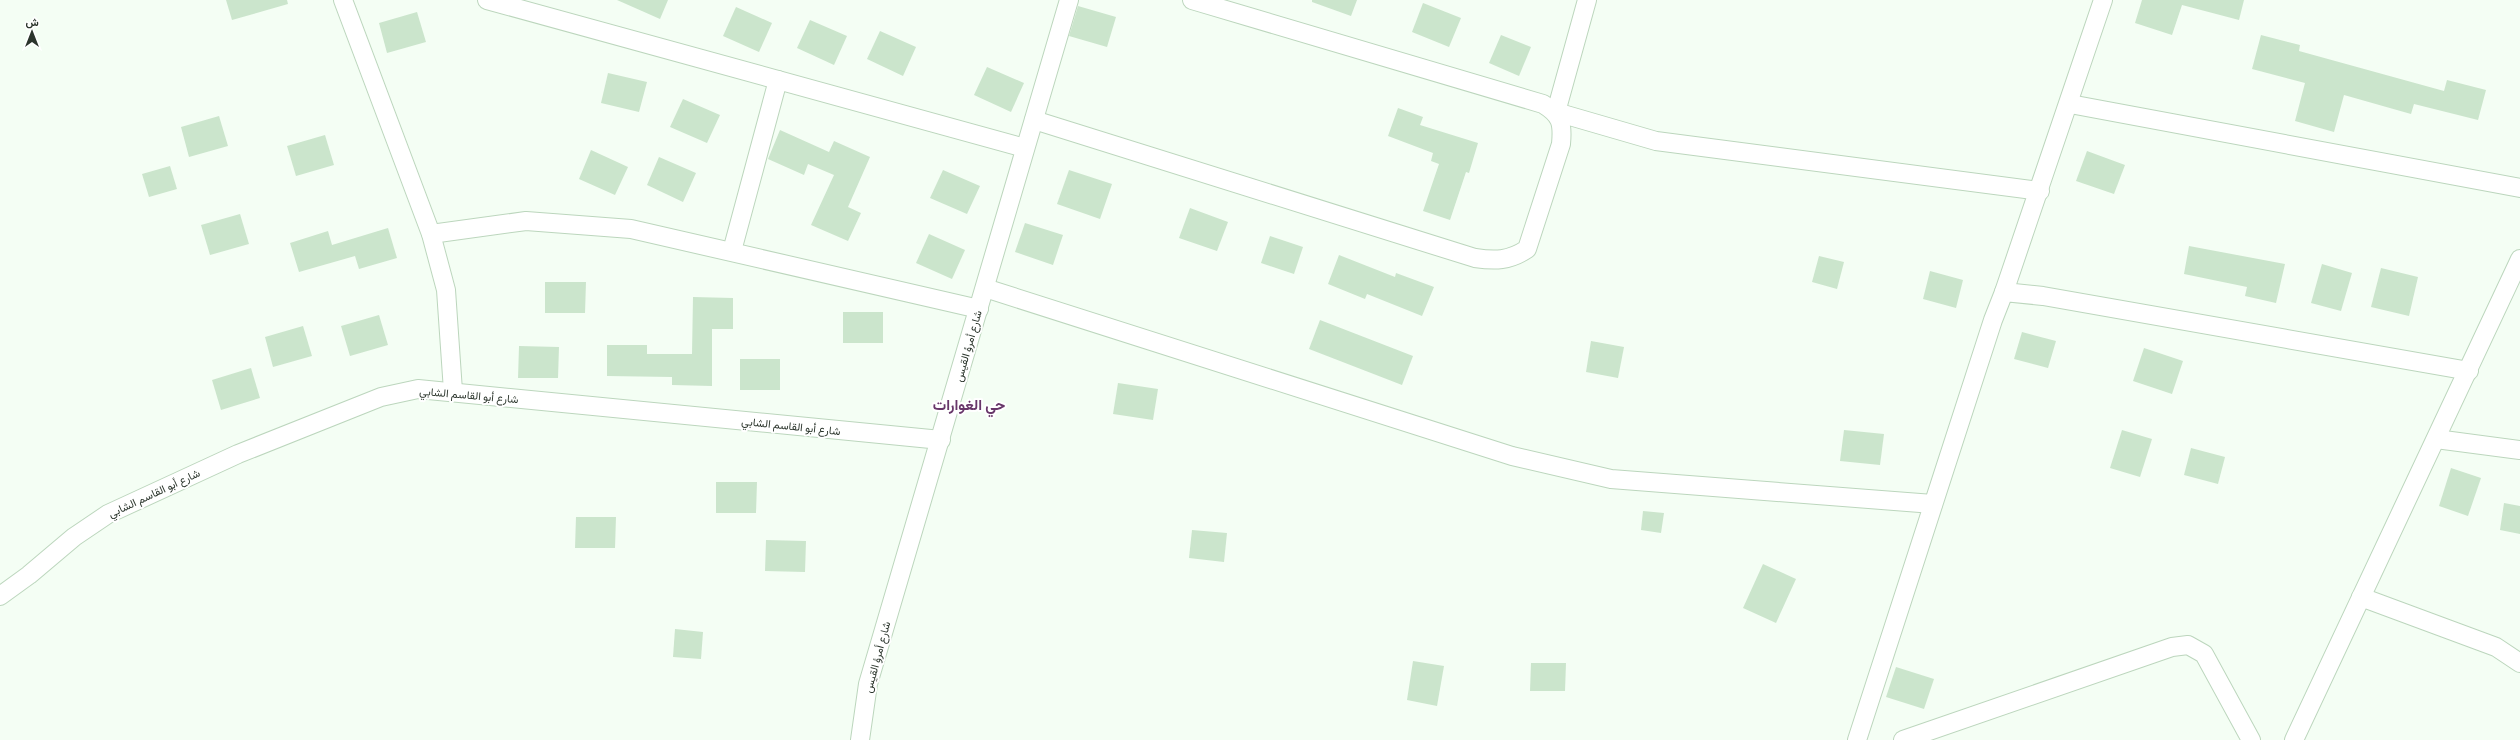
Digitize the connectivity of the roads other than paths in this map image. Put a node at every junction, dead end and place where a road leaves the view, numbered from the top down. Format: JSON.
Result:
{"nodes":[{"id":1,"x":343,"y":0,"type":"edge"},
{"id":2,"x":487,"y":0,"type":"edge"},
{"id":3,"x":1069,"y":0,"type":"edge"},
{"id":4,"x":1192,"y":0,"type":"edge"},
{"id":5,"x":1587,"y":0,"type":"edge"},
{"id":6,"x":2103,"y":0,"type":"edge"},
{"id":7,"x":778,"y":80,"type":"junction"},
{"id":8,"x":2070,"y":104,"type":"junction"},
{"id":9,"x":1556,"y":112,"type":"junction"},
{"id":10,"x":1034,"y":120,"type":"junction"},
{"id":11,"x":1025,"y":148,"type":"junction"},
{"id":12,"x":2520,"y":188,"type":"edge"},
{"id":13,"x":2040,"y":191,"type":"junction"},
{"id":14,"x":431,"y":234,"type":"junction"},
{"id":15,"x":732,"y":251,"type":"junction"},
{"id":16,"x":2520,"y":259,"type":"edge"},
{"id":17,"x":2515,"y":283,"type":"edge"},
{"id":18,"x":985,"y":288,"type":"junction"},
{"id":19,"x":2004,"y":292,"type":"junction"},
{"id":20,"x":979,"y":309,"type":"junction"},
{"id":21,"x":2469,"y":371,"type":"junction"},
{"id":22,"x":453,"y":391,"type":"junction"},
{"id":23,"x":2436,"y":439,"type":"junction"},
{"id":24,"x":941,"y":440,"type":"junction"},
{"id":25,"x":2520,"y":450,"type":"edge"},
{"id":26,"x":1933,"y":504,"type":"junction"},
{"id":27,"x":0,"y":596,"type":"edge"},
{"id":28,"x":2361,"y":597,"type":"junction"},
{"id":29,"x":2520,"y":664,"type":"edge"},
{"id":30,"x":860,"y":740,"type":"edge"},
{"id":31,"x":1856,"y":740,"type":"edge"},
{"id":32,"x":1903,"y":740,"type":"edge"},
{"id":33,"x":2251,"y":740,"type":"edge"},
{"id":34,"x":2294,"y":740,"type":"edge"}],
"edges":[{"from":1,"to":14,"type":"street"},
{"from":2,"to":7,"type":"street"},
{"from":3,"to":10,"type":"street","name":"شارع أمرؤ القيس"},
{"from":4,"to":9,"type":"street"},
{"from":5,"to":9,"type":"street"},
{"from":6,"to":8,"type":"street"},
{"from":7,"to":11,"type":"street"},
{"from":7,"to":15,"type":"street"},
{"from":8,"to":12,"type":"street"},
{"from":8,"to":13,"type":"street"},
{"from":9,"to":10,"type":"street"},
{"from":9,"to":13,"type":"street"},
{"from":10,"to":11,"type":"street","name":"شارع أمرؤ القيس"},
{"from":11,"to":18,"type":"street","name":"شارع أمرؤ القيس"},
{"from":13,"to":19,"type":"street"},
{"from":14,"to":15,"type":"street"},
{"from":14,"to":22,"type":"street"},
{"from":15,"to":20,"type":"street"},
{"from":16,"to":17,"type":"street"},
{"from":17,"to":21,"type":"street"},
{"from":18,"to":20,"type":"street","name":"شارع أمرؤ القيس"},
{"from":18,"to":26,"type":"street"},
{"from":19,"to":21,"type":"street"},
{"from":19,"to":26,"type":"street"},
{"from":20,"to":24,"type":"street","name":"شارع أمرؤ القيس"},
{"from":21,"to":23,"type":"street"},
{"from":22,"to":24,"type":"street","name":"شارع أبو القاسم الشابي"},
{"from":22,"to":27,"type":"street","name":"شارع أبو القاسم الشابي"},
{"from":23,"to":25,"type":"street"},
{"from":23,"to":28,"type":"street"},
{"from":24,"to":30,"type":"street","name":"شارع أمرؤ القيس"},
{"from":26,"to":31,"type":"street"},
{"from":28,"to":29,"type":"street"},
{"from":28,"to":34,"type":"street"},
{"from":32,"to":33,"type":"street"}]}
